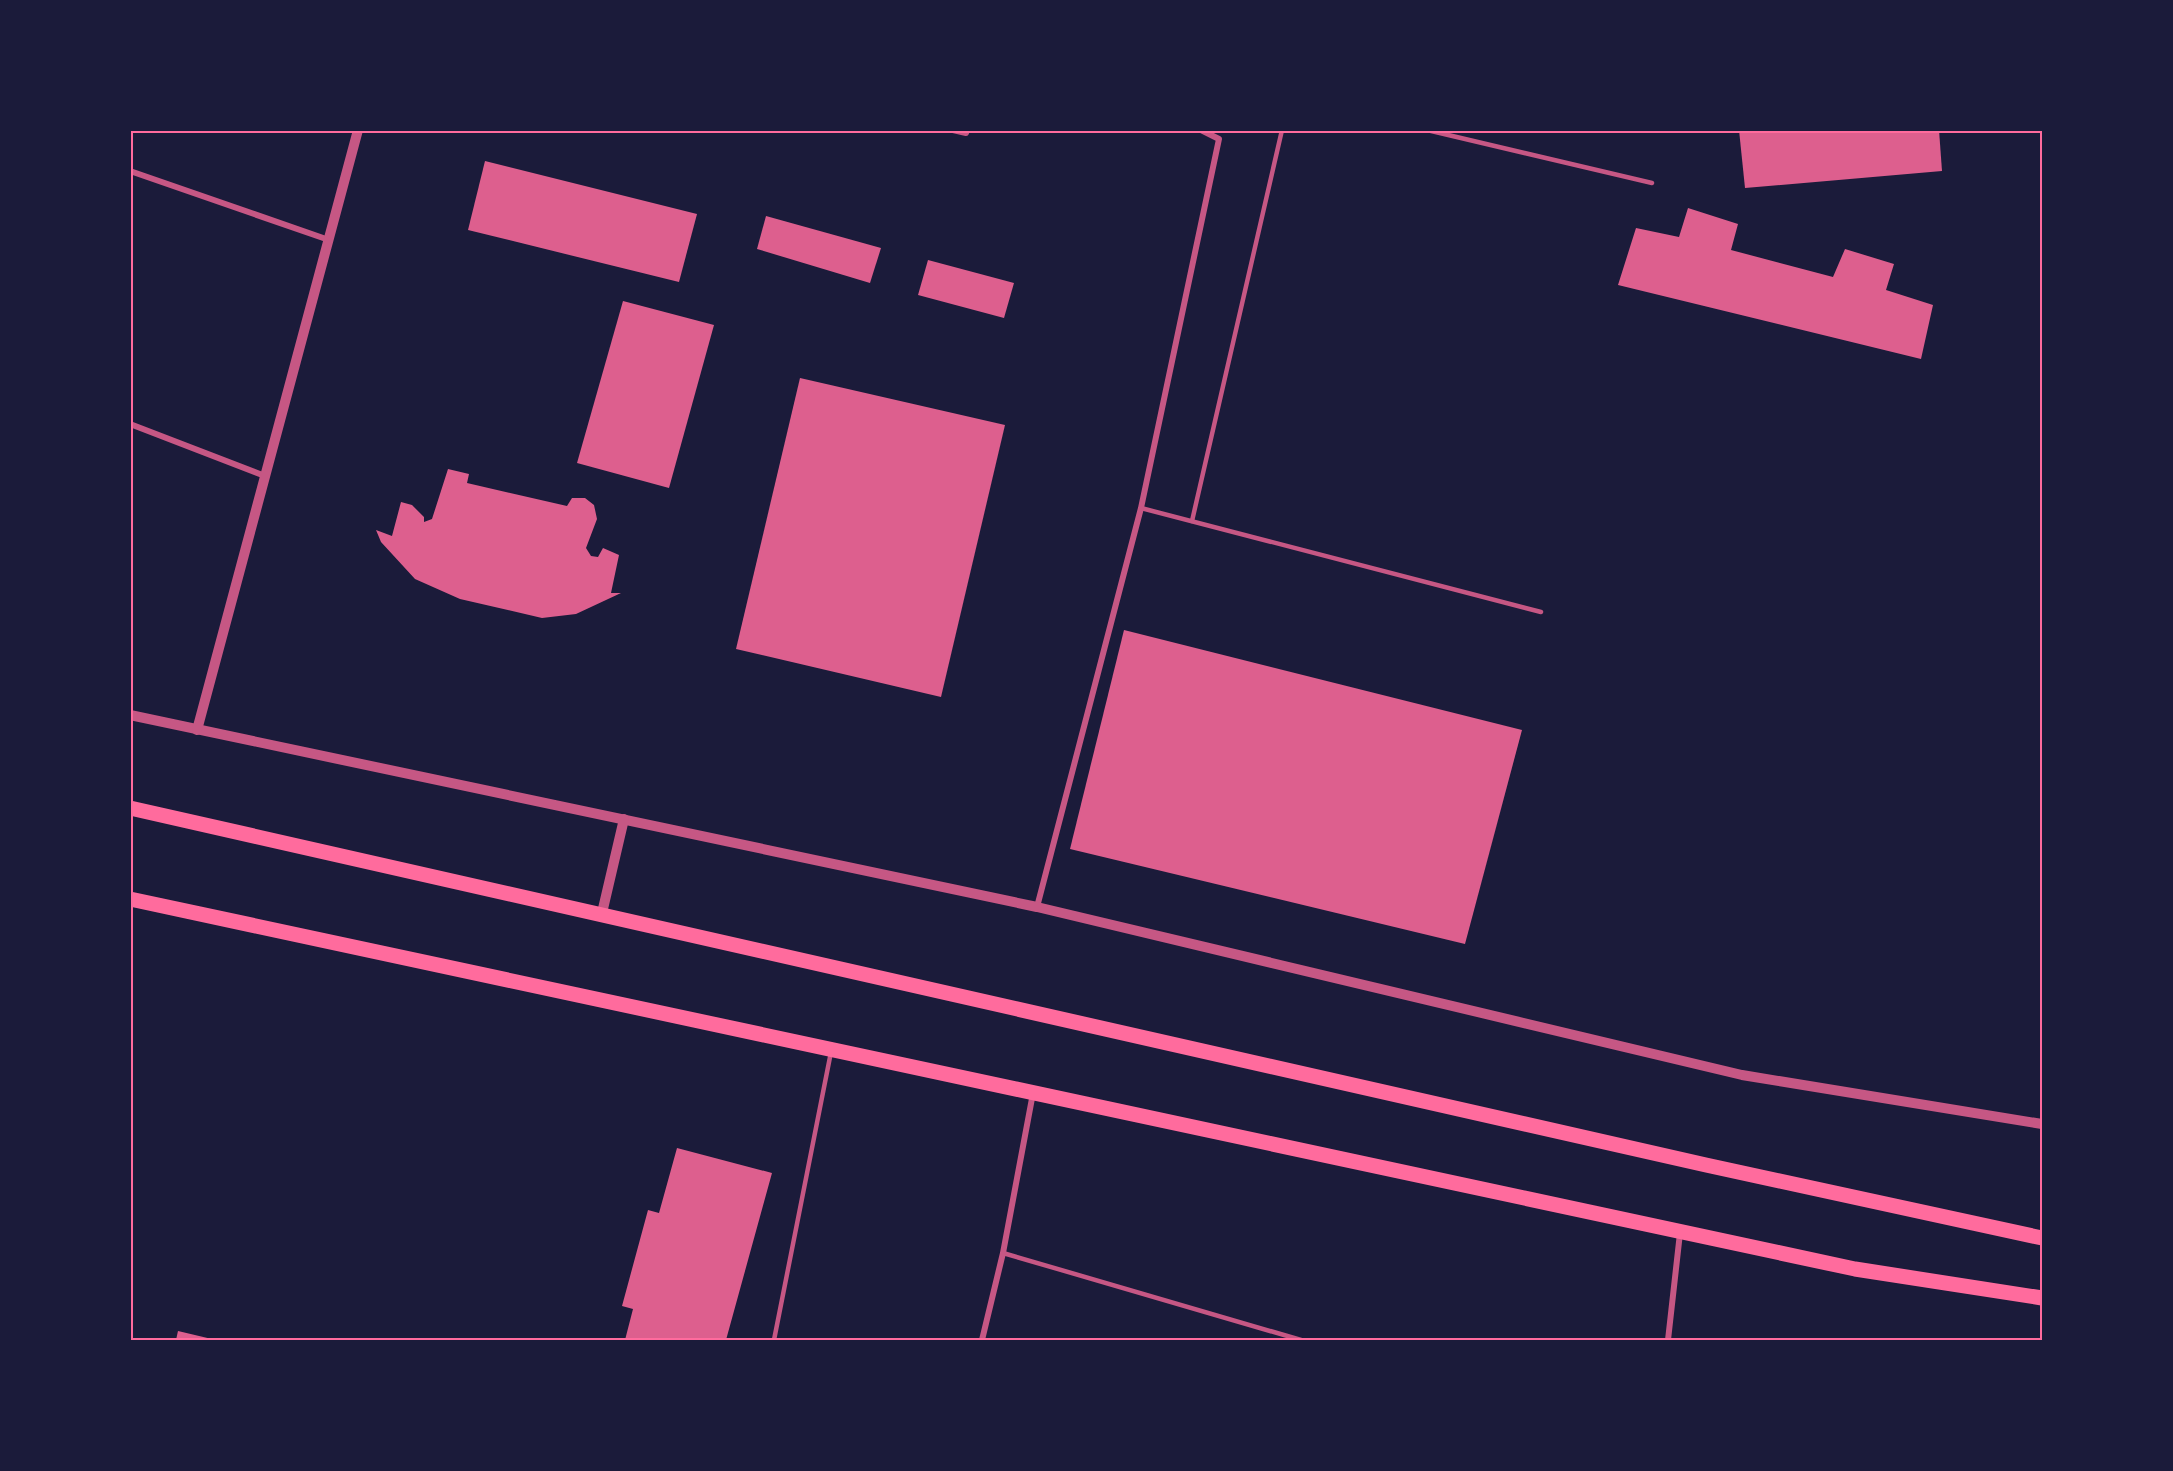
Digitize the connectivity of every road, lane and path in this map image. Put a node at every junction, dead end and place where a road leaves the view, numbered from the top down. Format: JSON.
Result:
{"nodes":[{"id":1,"x":358,"y":130,"type":"edge"},
{"id":2,"x":953,"y":130,"type":"edge"},
{"id":3,"x":967,"y":130,"type":"edge"},
{"id":4,"x":1201,"y":130,"type":"edge"},
{"id":5,"x":1282,"y":130,"type":"edge"},
{"id":6,"x":1427,"y":130,"type":"edge"},
{"id":7,"x":130,"y":171,"type":"edge"},
{"id":8,"x":1652,"y":183,"type":"dead end"},
{"id":9,"x":329,"y":240,"type":"junction"},
{"id":10,"x":130,"y":424,"type":"edge"},
{"id":11,"x":265,"y":476,"type":"junction"},
{"id":12,"x":1142,"y":508,"type":"junction"},
{"id":13,"x":1192,"y":521,"type":"junction"},
{"id":14,"x":1542,"y":612,"type":"dead end"},
{"id":15,"x":130,"y":715,"type":"edge"},
{"id":16,"x":197,"y":730,"type":"junction"},
{"id":17,"x":130,"y":808,"type":"edge"},
{"id":18,"x":624,"y":819,"type":"junction"},
{"id":19,"x":130,"y":899,"type":"edge"},
{"id":20,"x":1037,"y":907,"type":"junction"},
{"id":21,"x":602,"y":913,"type":"junction"},
{"id":22,"x":831,"y":1049,"type":"junction"},
{"id":23,"x":1033,"y":1092,"type":"junction"},
{"id":24,"x":2043,"y":1124,"type":"edge"},
{"id":25,"x":1681,"y":1230,"type":"junction"},
{"id":26,"x":2043,"y":1238,"type":"edge"},
{"id":27,"x":1003,"y":1253,"type":"junction"},
{"id":28,"x":2043,"y":1298,"type":"edge"},
{"id":29,"x":774,"y":1341,"type":"edge"},
{"id":30,"x":982,"y":1341,"type":"edge"},
{"id":31,"x":1301,"y":1341,"type":"edge"},
{"id":32,"x":1668,"y":1341,"type":"edge"}],
"edges":[{"from":1,"to":9,"type":"street"},
{"from":2,"to":3,"type":"street"},
{"from":4,"to":12,"type":"street"},
{"from":5,"to":13,"type":"lane"},
{"from":6,"to":8,"type":"lane"},
{"from":7,"to":9,"type":"street"},
{"from":9,"to":11,"type":"street"},
{"from":10,"to":11,"type":"street"},
{"from":11,"to":16,"type":"street"},
{"from":12,"to":13,"type":"lane"},
{"from":12,"to":20,"type":"street"},
{"from":13,"to":14,"type":"lane"},
{"from":15,"to":16,"type":"street"},
{"from":16,"to":18,"type":"street"},
{"from":17,"to":21,"type":"main road"},
{"from":18,"to":20,"type":"street"},
{"from":18,"to":21,"type":"street"},
{"from":19,"to":22,"type":"main road"},
{"from":20,"to":24,"type":"street"},
{"from":21,"to":26,"type":"main road"},
{"from":22,"to":23,"type":"main road"},
{"from":22,"to":29,"type":"lane"},
{"from":23,"to":25,"type":"main road"},
{"from":23,"to":27,"type":"street"},
{"from":25,"to":28,"type":"main road"},
{"from":25,"to":32,"type":"street"},
{"from":27,"to":30,"type":"street"},
{"from":27,"to":31,"type":"lane"}]}
